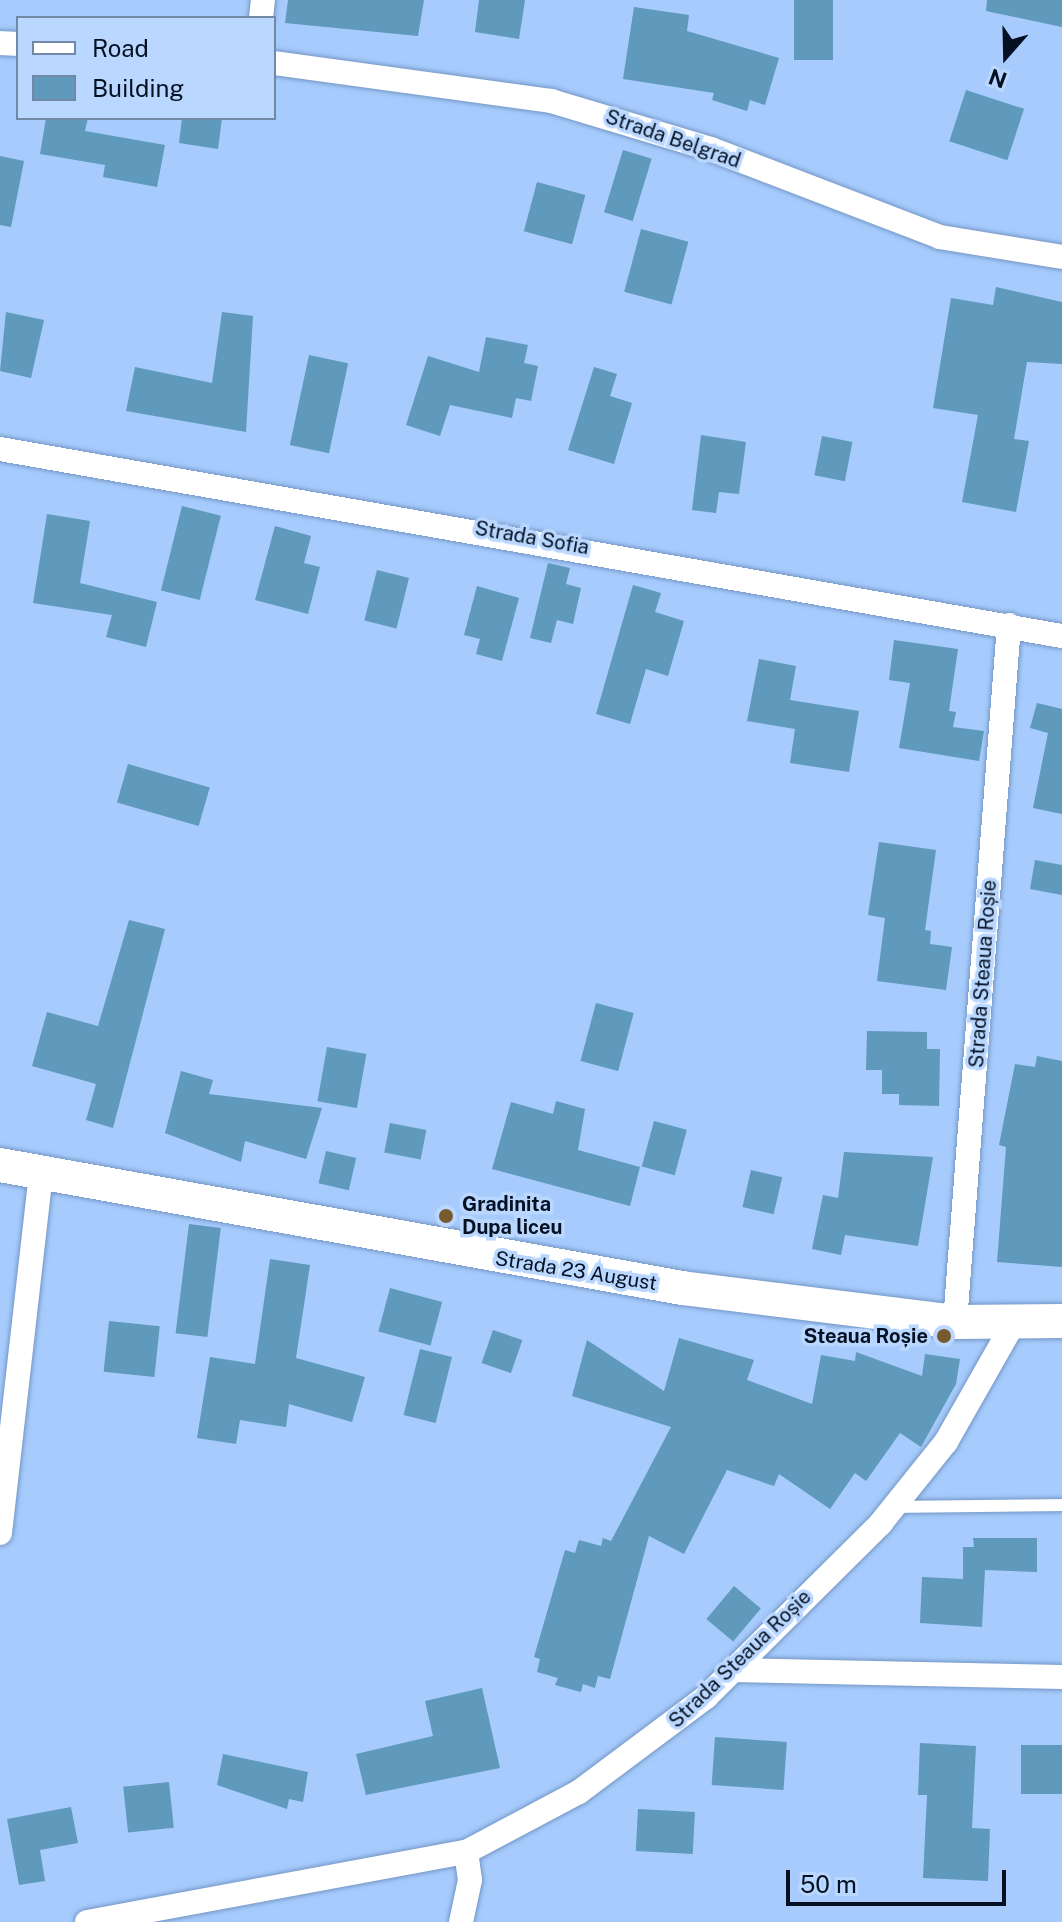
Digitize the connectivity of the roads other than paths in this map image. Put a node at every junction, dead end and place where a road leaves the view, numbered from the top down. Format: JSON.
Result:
{"nodes":[{"id":1,"x":276,"y":63,"type":"edge"},
{"id":2,"x":1060,"y":251,"type":"edge"},
{"id":3,"x":0,"y":449,"type":"edge"},
{"id":4,"x":1009,"y":625,"type":"junction"},
{"id":5,"x":1062,"y":636,"type":"edge"},
{"id":6,"x":0,"y":1165,"type":"edge"},
{"id":7,"x":41,"y":1173,"type":"junction"},
{"id":8,"x":1062,"y":1321,"type":"edge"},
{"id":9,"x":955,"y":1322,"type":"junction"},
{"id":10,"x":1013,"y":1324,"type":"junction"},
{"id":11,"x":1062,"y":1505,"type":"edge"},
{"id":12,"x":895,"y":1507,"type":"junction"},
{"id":13,"x":0,"y":1533,"type":"edge"},
{"id":14,"x":732,"y":1670,"type":"junction"},
{"id":15,"x":1062,"y":1677,"type":"edge"},
{"id":16,"x":466,"y":1852,"type":"junction"},
{"id":17,"x":100,"y":1921,"type":"edge"},
{"id":18,"x":461,"y":1922,"type":"edge"}],
"edges":[{"from":1,"to":2,"type":"street","name":"Strada Belgrad"},
{"from":3,"to":4,"type":"street","name":"Strada Sofia"},
{"from":4,"to":5,"type":"street","name":"Strada Sofia"},
{"from":4,"to":9,"type":"street","name":"Strada Steaua Roșie"},
{"from":6,"to":7,"type":"main road","name":"Strada 23 August"},
{"from":7,"to":9,"type":"main road","name":"Strada 23 August"},
{"from":7,"to":13,"type":"street"},
{"from":8,"to":10,"type":"main road","name":"Strada 23 August"},
{"from":9,"to":10,"type":"main road","name":"Strada 23 August"},
{"from":10,"to":12,"type":"street","name":"Strada Steaua Roșie"},
{"from":11,"to":12,"type":"lane"},
{"from":12,"to":14,"type":"street","name":"Strada Steaua Roșie"},
{"from":14,"to":15,"type":"street"},
{"from":14,"to":16,"type":"street","name":"Strada Steaua Roșie"},
{"from":16,"to":17,"type":"street","name":"Strada Steaua Roșie"},
{"from":16,"to":18,"type":"street"}]}
